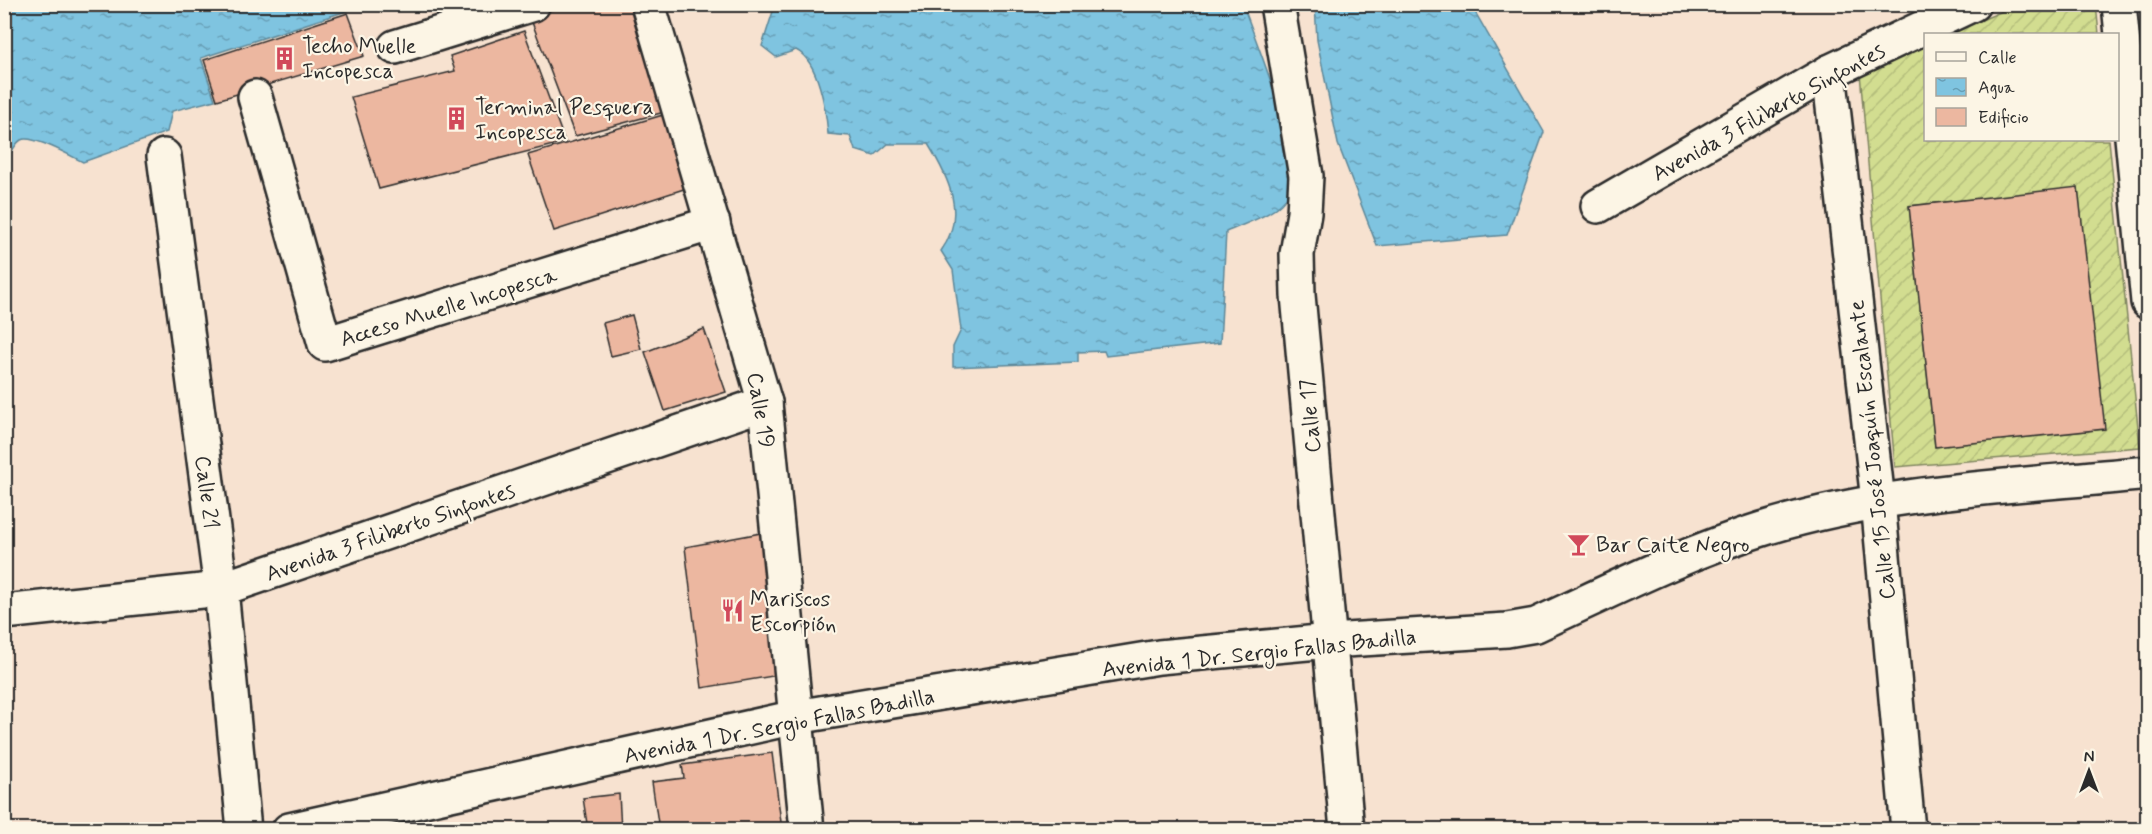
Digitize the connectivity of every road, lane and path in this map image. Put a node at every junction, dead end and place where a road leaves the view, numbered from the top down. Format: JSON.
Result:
{"nodes":[{"id":1,"x":533,"y":4,"type":"edge"},
{"id":2,"x":648,"y":4,"type":"edge"},
{"id":3,"x":1277,"y":4,"type":"edge"},
{"id":4,"x":1973,"y":4,"type":"edge"},
{"id":5,"x":2119,"y":4,"type":"edge"},
{"id":6,"x":394,"y":47,"type":"dead end"},
{"id":7,"x":1829,"y":72,"type":"junction"},
{"id":8,"x":255,"y":97,"type":"dead end"},
{"id":9,"x":164,"y":156,"type":"dead end"},
{"id":10,"x":1598,"y":206,"type":"dead end"},
{"id":11,"x":713,"y":223,"type":"junction"},
{"id":12,"x":2148,"y":302,"type":"edge"},
{"id":13,"x":765,"y":403,"type":"junction"},
{"id":14,"x":2148,"y":472,"type":"edge"},
{"id":15,"x":1878,"y":501,"type":"junction"},
{"id":16,"x":220,"y":589,"type":"junction"},
{"id":17,"x":4,"y":612,"type":"edge"},
{"id":18,"x":1329,"y":641,"type":"junction"},
{"id":19,"x":796,"y":717,"type":"junction"},
{"id":20,"x":244,"y":830,"type":"edge"},
{"id":21,"x":289,"y":830,"type":"edge"},
{"id":22,"x":807,"y":830,"type":"edge"},
{"id":23,"x":1347,"y":830,"type":"edge"},
{"id":24,"x":1908,"y":830,"type":"edge"}],
"edges":[{"from":1,"to":6,"type":"street"},
{"from":2,"to":11,"type":"street","name":"Calle 19"},
{"from":3,"to":18,"type":"street","name":"Calle 17"},
{"from":4,"to":7,"type":"street","name":"Avenida 3 Filiberto Sinfontes"},
{"from":5,"to":12,"type":"street"},
{"from":7,"to":10,"type":"street","name":"Avenida 3 Filiberto Sinfontes"},
{"from":7,"to":15,"type":"street","name":"Calle 15 José Joaquín Escalante"},
{"from":8,"to":11,"type":"street","name":"Acceso Muelle Incopesca"},
{"from":9,"to":16,"type":"street","name":"Calle 21"},
{"from":11,"to":13,"type":"street","name":"Calle 19"},
{"from":13,"to":16,"type":"street","name":"Avenida 3 Filiberto Sinfontes"},
{"from":13,"to":19,"type":"street","name":"Calle 19"},
{"from":14,"to":15,"type":"street","name":"Avenida 1 Dr. Sergio Fallas Badilla"},
{"from":15,"to":18,"type":"street","name":"Avenida 1 Dr. Sergio Fallas Badilla"},
{"from":15,"to":24,"type":"street","name":"Calle 15 José Joaquín Escalante"},
{"from":16,"to":17,"type":"street","name":"Avenida 3 Filiberto Sinfontes"},
{"from":16,"to":20,"type":"street","name":"Calle 21"},
{"from":18,"to":19,"type":"street","name":"Avenida 1 Dr. Sergio Fallas Badilla"},
{"from":18,"to":23,"type":"street","name":"Calle 17"},
{"from":19,"to":21,"type":"street","name":"Avenida 1 Dr. Sergio Fallas Badilla"},
{"from":19,"to":22,"type":"street","name":"Calle 19"}]}
